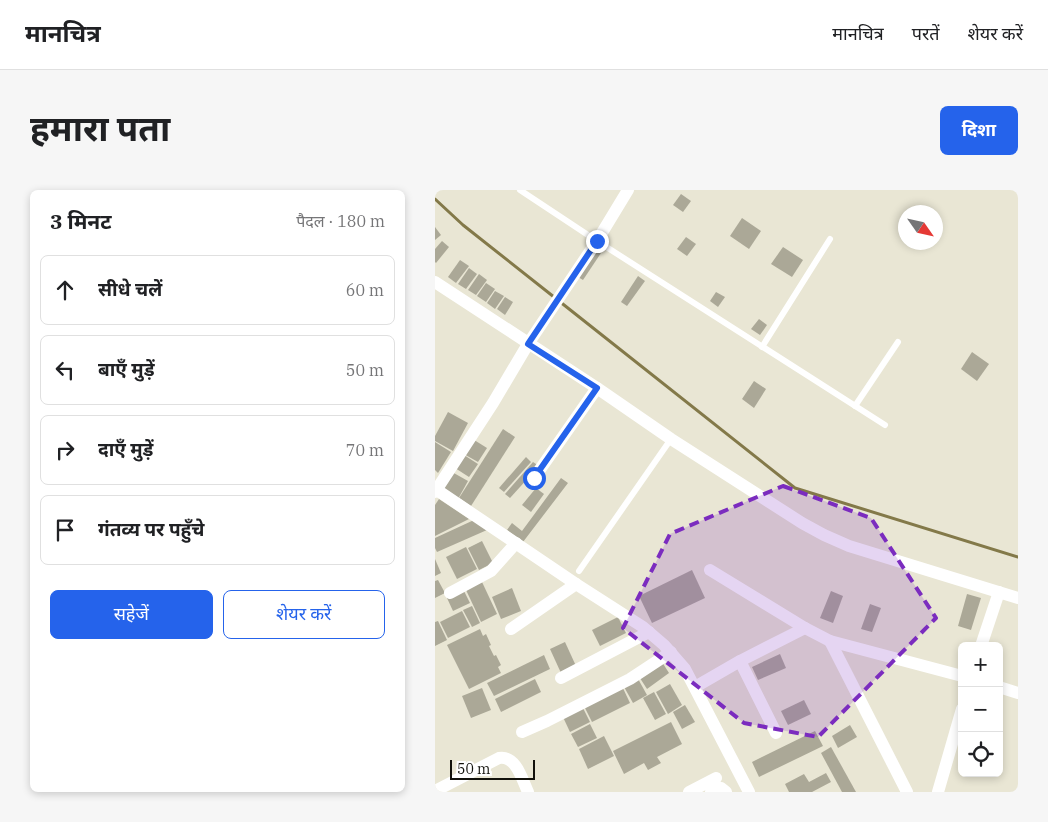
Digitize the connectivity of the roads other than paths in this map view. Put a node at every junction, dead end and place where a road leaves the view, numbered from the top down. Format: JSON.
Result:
{"nodes":[{"id":1,"x":520,"y":190,"type":"edge"},
{"id":2,"x":628,"y":190,"type":"edge"},
{"id":3,"x":829,"y":239,"type":"dead end"},
{"id":4,"x":597,"y":241,"type":"junction"},
{"id":5,"x":436,"y":285,"type":"edge"},
{"id":6,"x":898,"y":342,"type":"dead end"},
{"id":7,"x":528,"y":344,"type":"junction"},
{"id":8,"x":762,"y":347,"type":"junction"},
{"id":9,"x":597,"y":388,"type":"junction"},
{"id":10,"x":855,"y":406,"type":"junction"},
{"id":11,"x":885,"y":425,"type":"dead end"},
{"id":12,"x":671,"y":439,"type":"junction"},
{"id":13,"x":534,"y":478,"type":"dead end"},
{"id":14,"x":436,"y":491,"type":"edge"},
{"id":15,"x":516,"y":543,"type":"junction"},
{"id":16,"x":710,"y":570,"type":"dead end"},
{"id":17,"x":579,"y":571,"type":"dead end"},
{"id":18,"x":576,"y":584,"type":"junction"},
{"id":19,"x":999,"y":592,"type":"junction"},
{"id":20,"x":449,"y":593,"type":"dead end"},
{"id":21,"x":1018,"y":598,"type":"edge"},
{"id":22,"x":805,"y":628,"type":"junction"},
{"id":23,"x":511,"y":629,"type":"dead end"},
{"id":24,"x":649,"y":632,"type":"junction"},
{"id":25,"x":830,"y":641,"type":"junction"},
{"id":26,"x":982,"y":642,"type":"edge"},
{"id":27,"x":671,"y":652,"type":"junction"},
{"id":28,"x":740,"y":661,"type":"junction"},
{"id":29,"x":958,"y":675,"type":"edge"},
{"id":30,"x":561,"y":678,"type":"dead end"},
{"id":31,"x":695,"y":687,"type":"junction"},
{"id":32,"x":1003,"y":688,"type":"edge"},
{"id":33,"x":1018,"y":693,"type":"edge"},
{"id":34,"x":958,"y":723,"type":"edge"},
{"id":35,"x":523,"y":732,"type":"dead end"},
{"id":36,"x":776,"y":733,"type":"dead end"},
{"id":37,"x":716,"y":778,"type":"dead end"},
{"id":38,"x":435,"y":791,"type":"edge"},
{"id":39,"x":527,"y":792,"type":"edge"},
{"id":40,"x":689,"y":792,"type":"edge"},
{"id":41,"x":711,"y":792,"type":"edge"},
{"id":42,"x":726,"y":792,"type":"edge"},
{"id":43,"x":749,"y":792,"type":"edge"},
{"id":44,"x":907,"y":792,"type":"edge"},
{"id":45,"x":938,"y":792,"type":"edge"}],
"edges":[{"from":1,"to":4,"type":"lane"},
{"from":2,"to":4,"type":"street"},
{"from":3,"to":8,"type":"lane"},
{"from":4,"to":7,"type":"street"},
{"from":4,"to":8,"type":"lane"},
{"from":5,"to":7,"type":"street"},
{"from":6,"to":10,"type":"lane"},
{"from":7,"to":9,"type":"street"},
{"from":7,"to":14,"type":"street"},
{"from":8,"to":10,"type":"lane"},
{"from":9,"to":12,"type":"street"},
{"from":9,"to":13,"type":"street"},
{"from":10,"to":11,"type":"lane"},
{"from":12,"to":17,"type":"lane"},
{"from":12,"to":19,"type":"street"},
{"from":14,"to":15,"type":"street"},
{"from":15,"to":18,"type":"street"},
{"from":15,"to":20,"type":"street"},
{"from":16,"to":22,"type":"street"},
{"from":18,"to":23,"type":"street"},
{"from":18,"to":24,"type":"street"},
{"from":19,"to":21,"type":"street"},
{"from":19,"to":26,"type":"street"},
{"from":22,"to":25,"type":"street"},
{"from":22,"to":28,"type":"street"},
{"from":24,"to":27,"type":"street"},
{"from":24,"to":30,"type":"street"},
{"from":25,"to":29,"type":"street"},
{"from":25,"to":44,"type":"street"},
{"from":27,"to":31,"type":"street"},
{"from":27,"to":35,"type":"street"},
{"from":28,"to":31,"type":"street"},
{"from":28,"to":36,"type":"street"},
{"from":31,"to":43,"type":"street"},
{"from":32,"to":33,"type":"street"},
{"from":34,"to":45,"type":"street"},
{"from":37,"to":40,"type":"street"},
{"from":38,"to":39,"type":"street"},
{"from":41,"to":42,"type":"street"}]}
